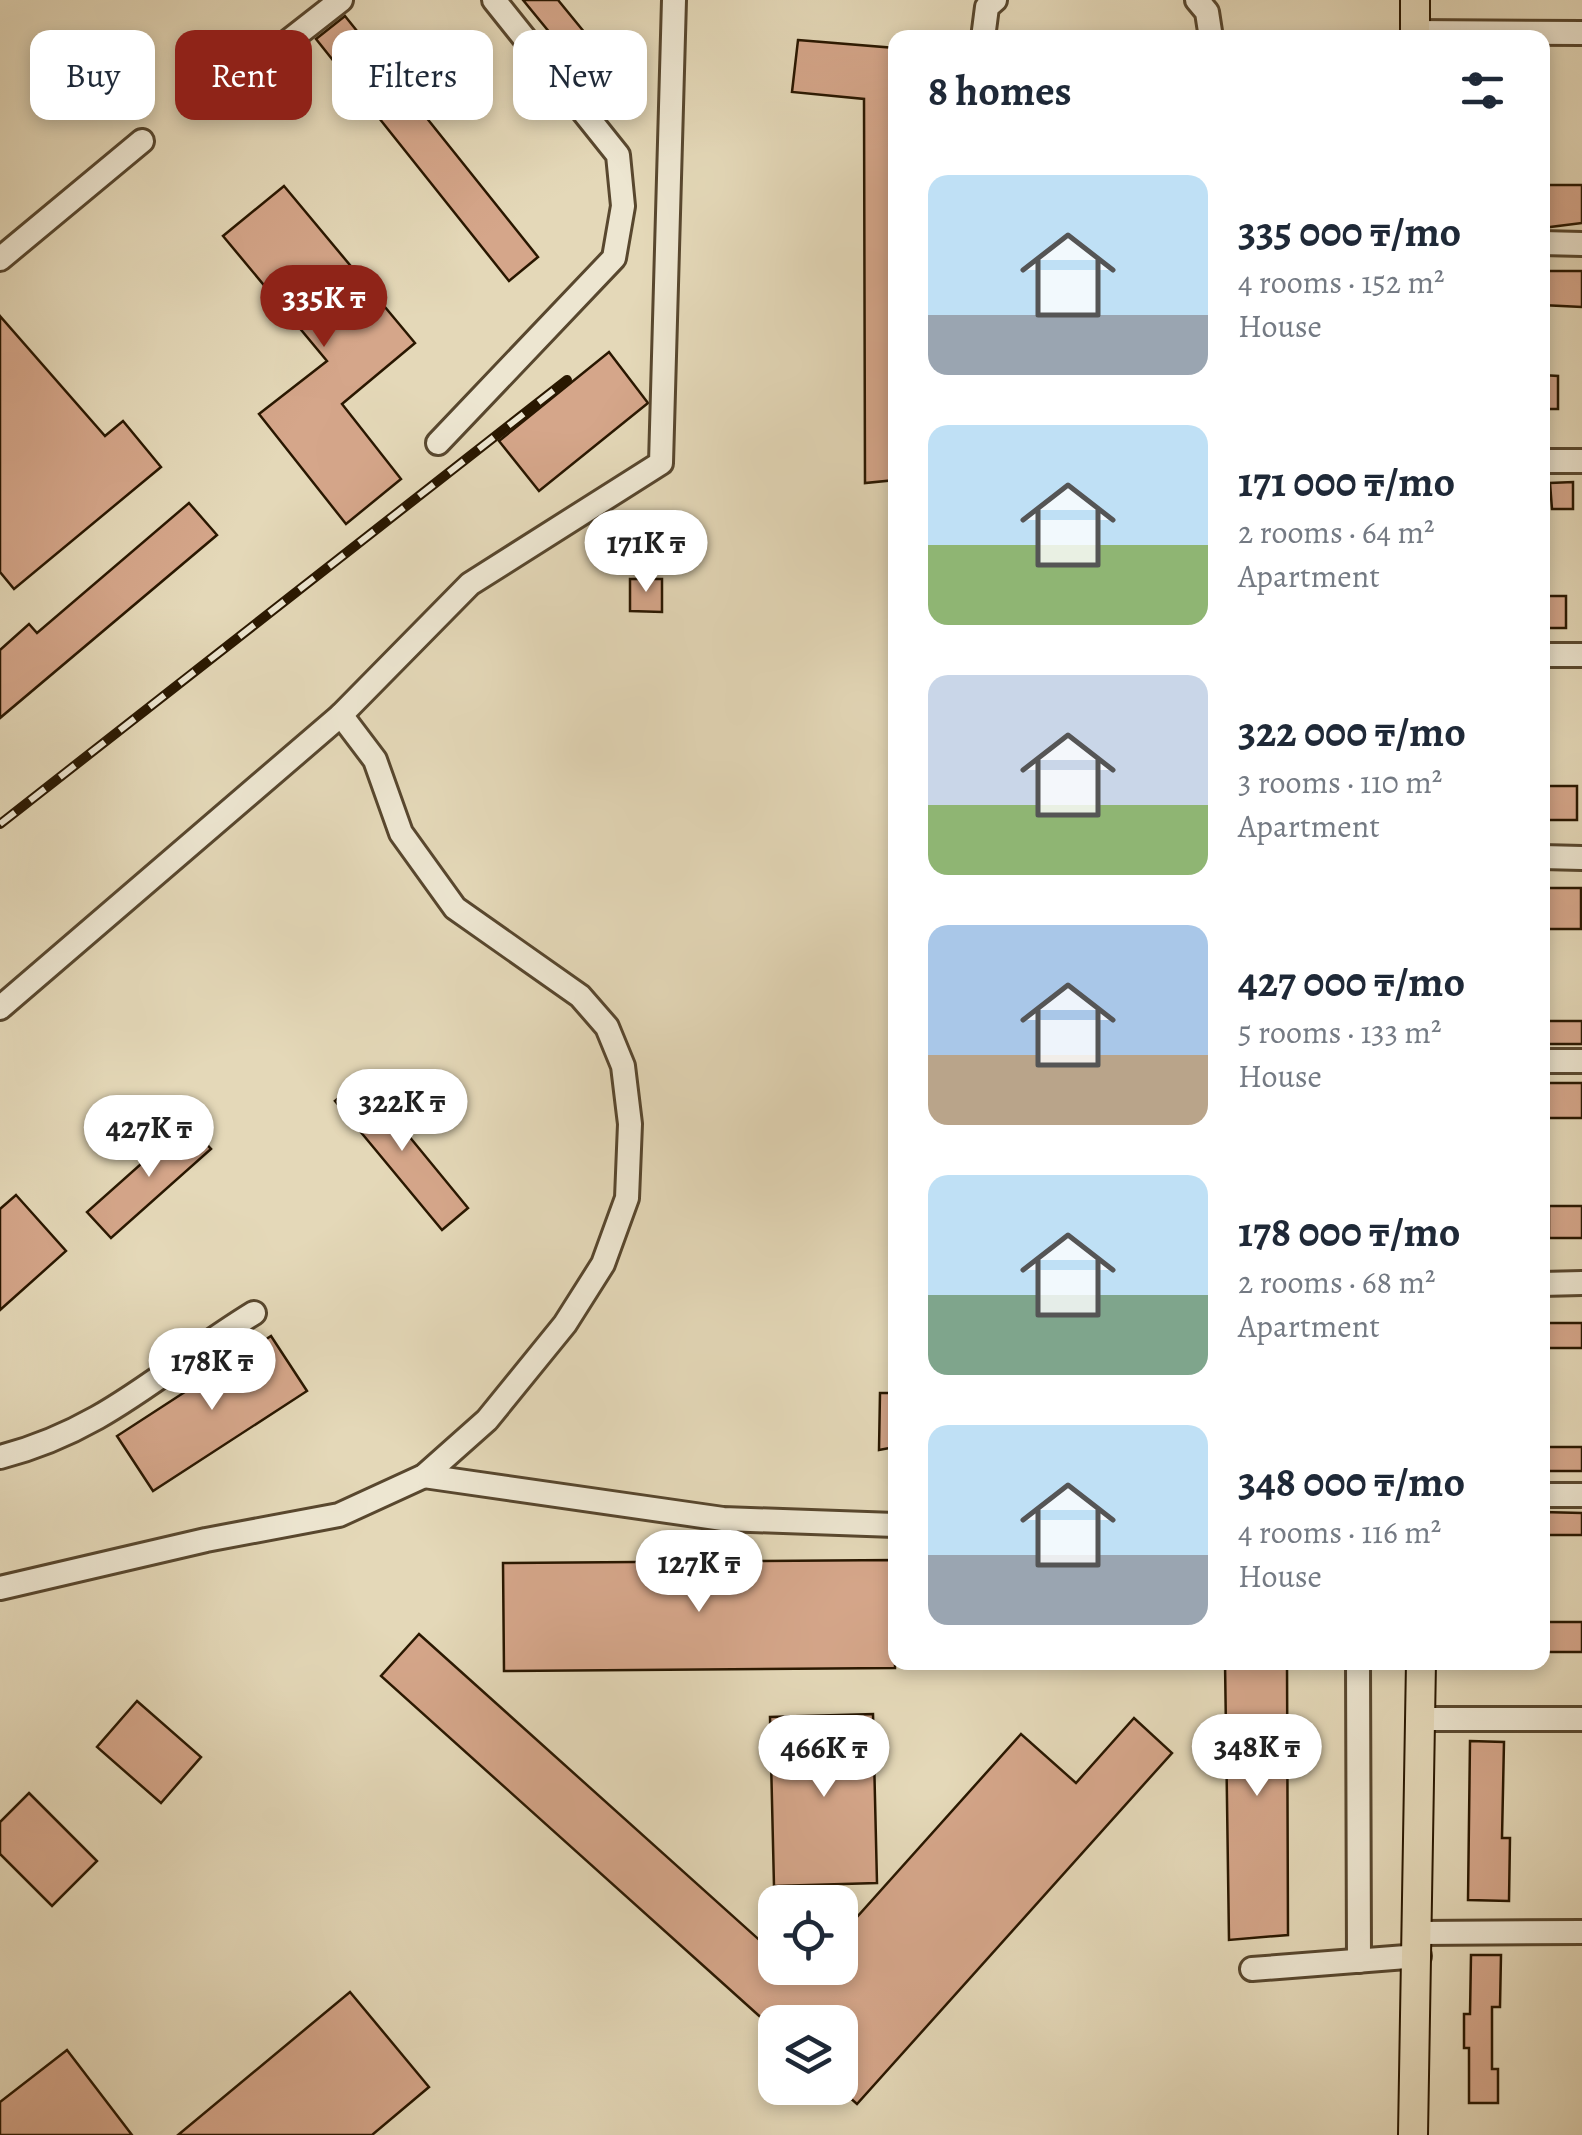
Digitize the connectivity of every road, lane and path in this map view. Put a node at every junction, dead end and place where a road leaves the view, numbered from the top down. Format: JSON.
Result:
{"nodes":[{"id":1,"x":340,"y":0,"type":"edge"},
{"id":2,"x":494,"y":0,"type":"edge"},
{"id":3,"x":674,"y":0,"type":"edge"},
{"id":4,"x":996,"y":0,"type":"edge"},
{"id":5,"x":1198,"y":0,"type":"edge"},
{"id":6,"x":1415,"y":0,"type":"edge"},
{"id":7,"x":302,"y":30,"type":"edge"},
{"id":8,"x":983,"y":30,"type":"edge"},
{"id":9,"x":1210,"y":30,"type":"edge"},
{"id":10,"x":1415,"y":30,"type":"edge"},
{"id":11,"x":1550,"y":34,"type":"edge"},
{"id":12,"x":1582,"y":34,"type":"edge"},
{"id":13,"x":142,"y":141,"type":"dead end"},
{"id":14,"x":1550,"y":243,"type":"edge"},
{"id":15,"x":1582,"y":244,"type":"edge"},
{"id":16,"x":0,"y":259,"type":"edge"},
{"id":17,"x":438,"y":443,"type":"dead end"},
{"id":18,"x":1550,"y":460,"type":"edge"},
{"id":19,"x":1582,"y":461,"type":"edge"},
{"id":20,"x":1550,"y":655,"type":"edge"},
{"id":21,"x":1582,"y":655,"type":"edge"},
{"id":22,"x":341,"y":716,"type":"junction"},
{"id":23,"x":1550,"y":857,"type":"edge"},
{"id":24,"x":1582,"y":858,"type":"edge"},
{"id":25,"x":0,"y":1008,"type":"edge"},
{"id":26,"x":1550,"y":1061,"type":"edge"},
{"id":27,"x":1582,"y":1062,"type":"edge"},
{"id":28,"x":1550,"y":1284,"type":"edge"},
{"id":29,"x":1582,"y":1284,"type":"edge"},
{"id":30,"x":254,"y":1313,"type":"dead end"},
{"id":31,"x":0,"y":1457,"type":"edge"},
{"id":32,"x":424,"y":1476,"type":"junction"},
{"id":33,"x":1550,"y":1495,"type":"edge"},
{"id":34,"x":1582,"y":1495,"type":"edge"},
{"id":35,"x":888,"y":1525,"type":"edge"},
{"id":36,"x":0,"y":1588,"type":"edge"},
{"id":37,"x":1358,"y":1670,"type":"edge"},
{"id":38,"x":1421,"y":1670,"type":"edge"},
{"id":39,"x":1421,"y":1718,"type":"junction"},
{"id":40,"x":1582,"y":1719,"type":"edge"},
{"id":41,"x":1582,"y":1932,"type":"edge"},
{"id":42,"x":1419,"y":1944,"type":"junction"},
{"id":43,"x":1360,"y":1962,"type":"junction"},
{"id":44,"x":1252,"y":1969,"type":"dead end"},
{"id":45,"x":1413,"y":2135,"type":"edge"}],
"edges":[{"from":1,"to":7,"type":"street"},
{"from":2,"to":17,"type":"street"},
{"from":3,"to":22,"type":"street"},
{"from":4,"to":8,"type":"street"},
{"from":5,"to":9,"type":"street"},
{"from":6,"to":10,"type":"main road"},
{"from":11,"to":12,"type":"street"},
{"from":13,"to":16,"type":"street"},
{"from":14,"to":15,"type":"street"},
{"from":18,"to":19,"type":"street"},
{"from":20,"to":21,"type":"street"},
{"from":22,"to":25,"type":"street"},
{"from":22,"to":32,"type":"street"},
{"from":23,"to":24,"type":"street"},
{"from":26,"to":27,"type":"street"},
{"from":28,"to":29,"type":"street"},
{"from":30,"to":31,"type":"street"},
{"from":32,"to":35,"type":"street"},
{"from":32,"to":36,"type":"street"},
{"from":33,"to":34,"type":"street"},
{"from":37,"to":43,"type":"street"},
{"from":38,"to":39,"type":"main road"},
{"from":39,"to":40,"type":"street"},
{"from":39,"to":42,"type":"main road"},
{"from":41,"to":42,"type":"street"},
{"from":42,"to":43,"type":"street"},
{"from":42,"to":45,"type":"main road"},
{"from":43,"to":44,"type":"street"}]}
